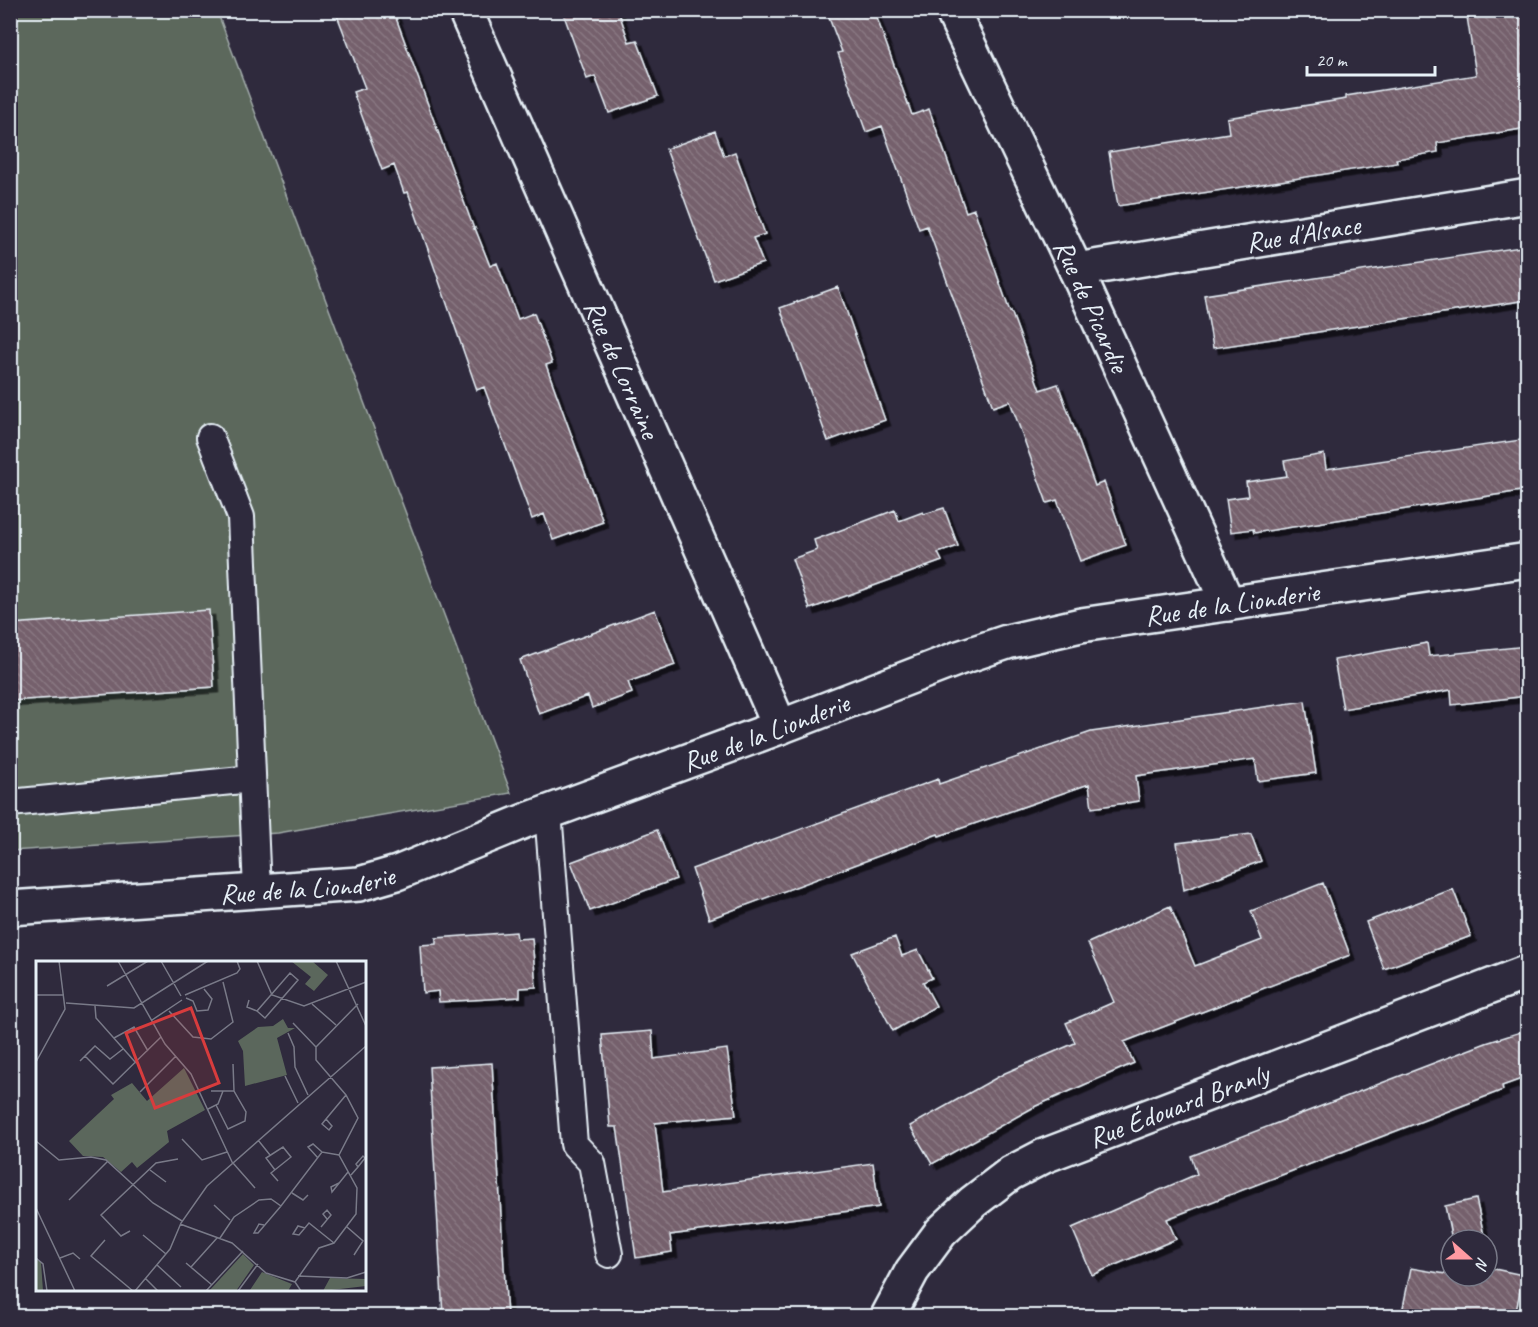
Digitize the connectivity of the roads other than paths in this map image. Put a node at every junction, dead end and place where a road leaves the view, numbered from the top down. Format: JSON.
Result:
{"nodes":[{"id":1,"x":465,"y":10,"type":"edge"},
{"id":2,"x":952,"y":10,"type":"edge"},
{"id":3,"x":1527,"y":196,"type":"edge"},
{"id":4,"x":1076,"y":270,"type":"junction"},
{"id":5,"x":210,"y":438,"type":"dead end"},
{"id":6,"x":1527,"y":560,"type":"edge"},
{"id":7,"x":1228,"y":604,"type":"junction"},
{"id":8,"x":780,"y":727,"type":"junction"},
{"id":9,"x":252,"y":779,"type":"junction"},
{"id":10,"x":10,"y":803,"type":"edge"},
{"id":11,"x":548,"y":812,"type":"junction"},
{"id":12,"x":257,"y":891,"type":"junction"},
{"id":13,"x":10,"y":908,"type":"edge"},
{"id":14,"x":1527,"y":972,"type":"edge"},
{"id":15,"x":609,"y":1254,"type":"dead end"},
{"id":16,"x":888,"y":1317,"type":"edge"}],
"edges":[{"from":1,"to":8,"type":"street","name":"Rue de Lorraine"},
{"from":2,"to":4,"type":"street","name":"Rue de Picardie"},
{"from":3,"to":4,"type":"street","name":"Rue d'Alsace"},
{"from":4,"to":7,"type":"street","name":"Rue de Picardie"},
{"from":5,"to":9,"type":"lane"},
{"from":6,"to":7,"type":"street","name":"Rue de la Lionderie"},
{"from":7,"to":8,"type":"street","name":"Rue de la Lionderie"},
{"from":8,"to":11,"type":"street","name":"Rue de la Lionderie"},
{"from":9,"to":10,"type":"lane"},
{"from":9,"to":12,"type":"lane"},
{"from":11,"to":12,"type":"street","name":"Rue de la Lionderie"},
{"from":11,"to":15,"type":"lane"},
{"from":12,"to":13,"type":"street","name":"Rue de la Lionderie"},
{"from":14,"to":16,"type":"street","name":"Rue Édouard Branly"}]}
